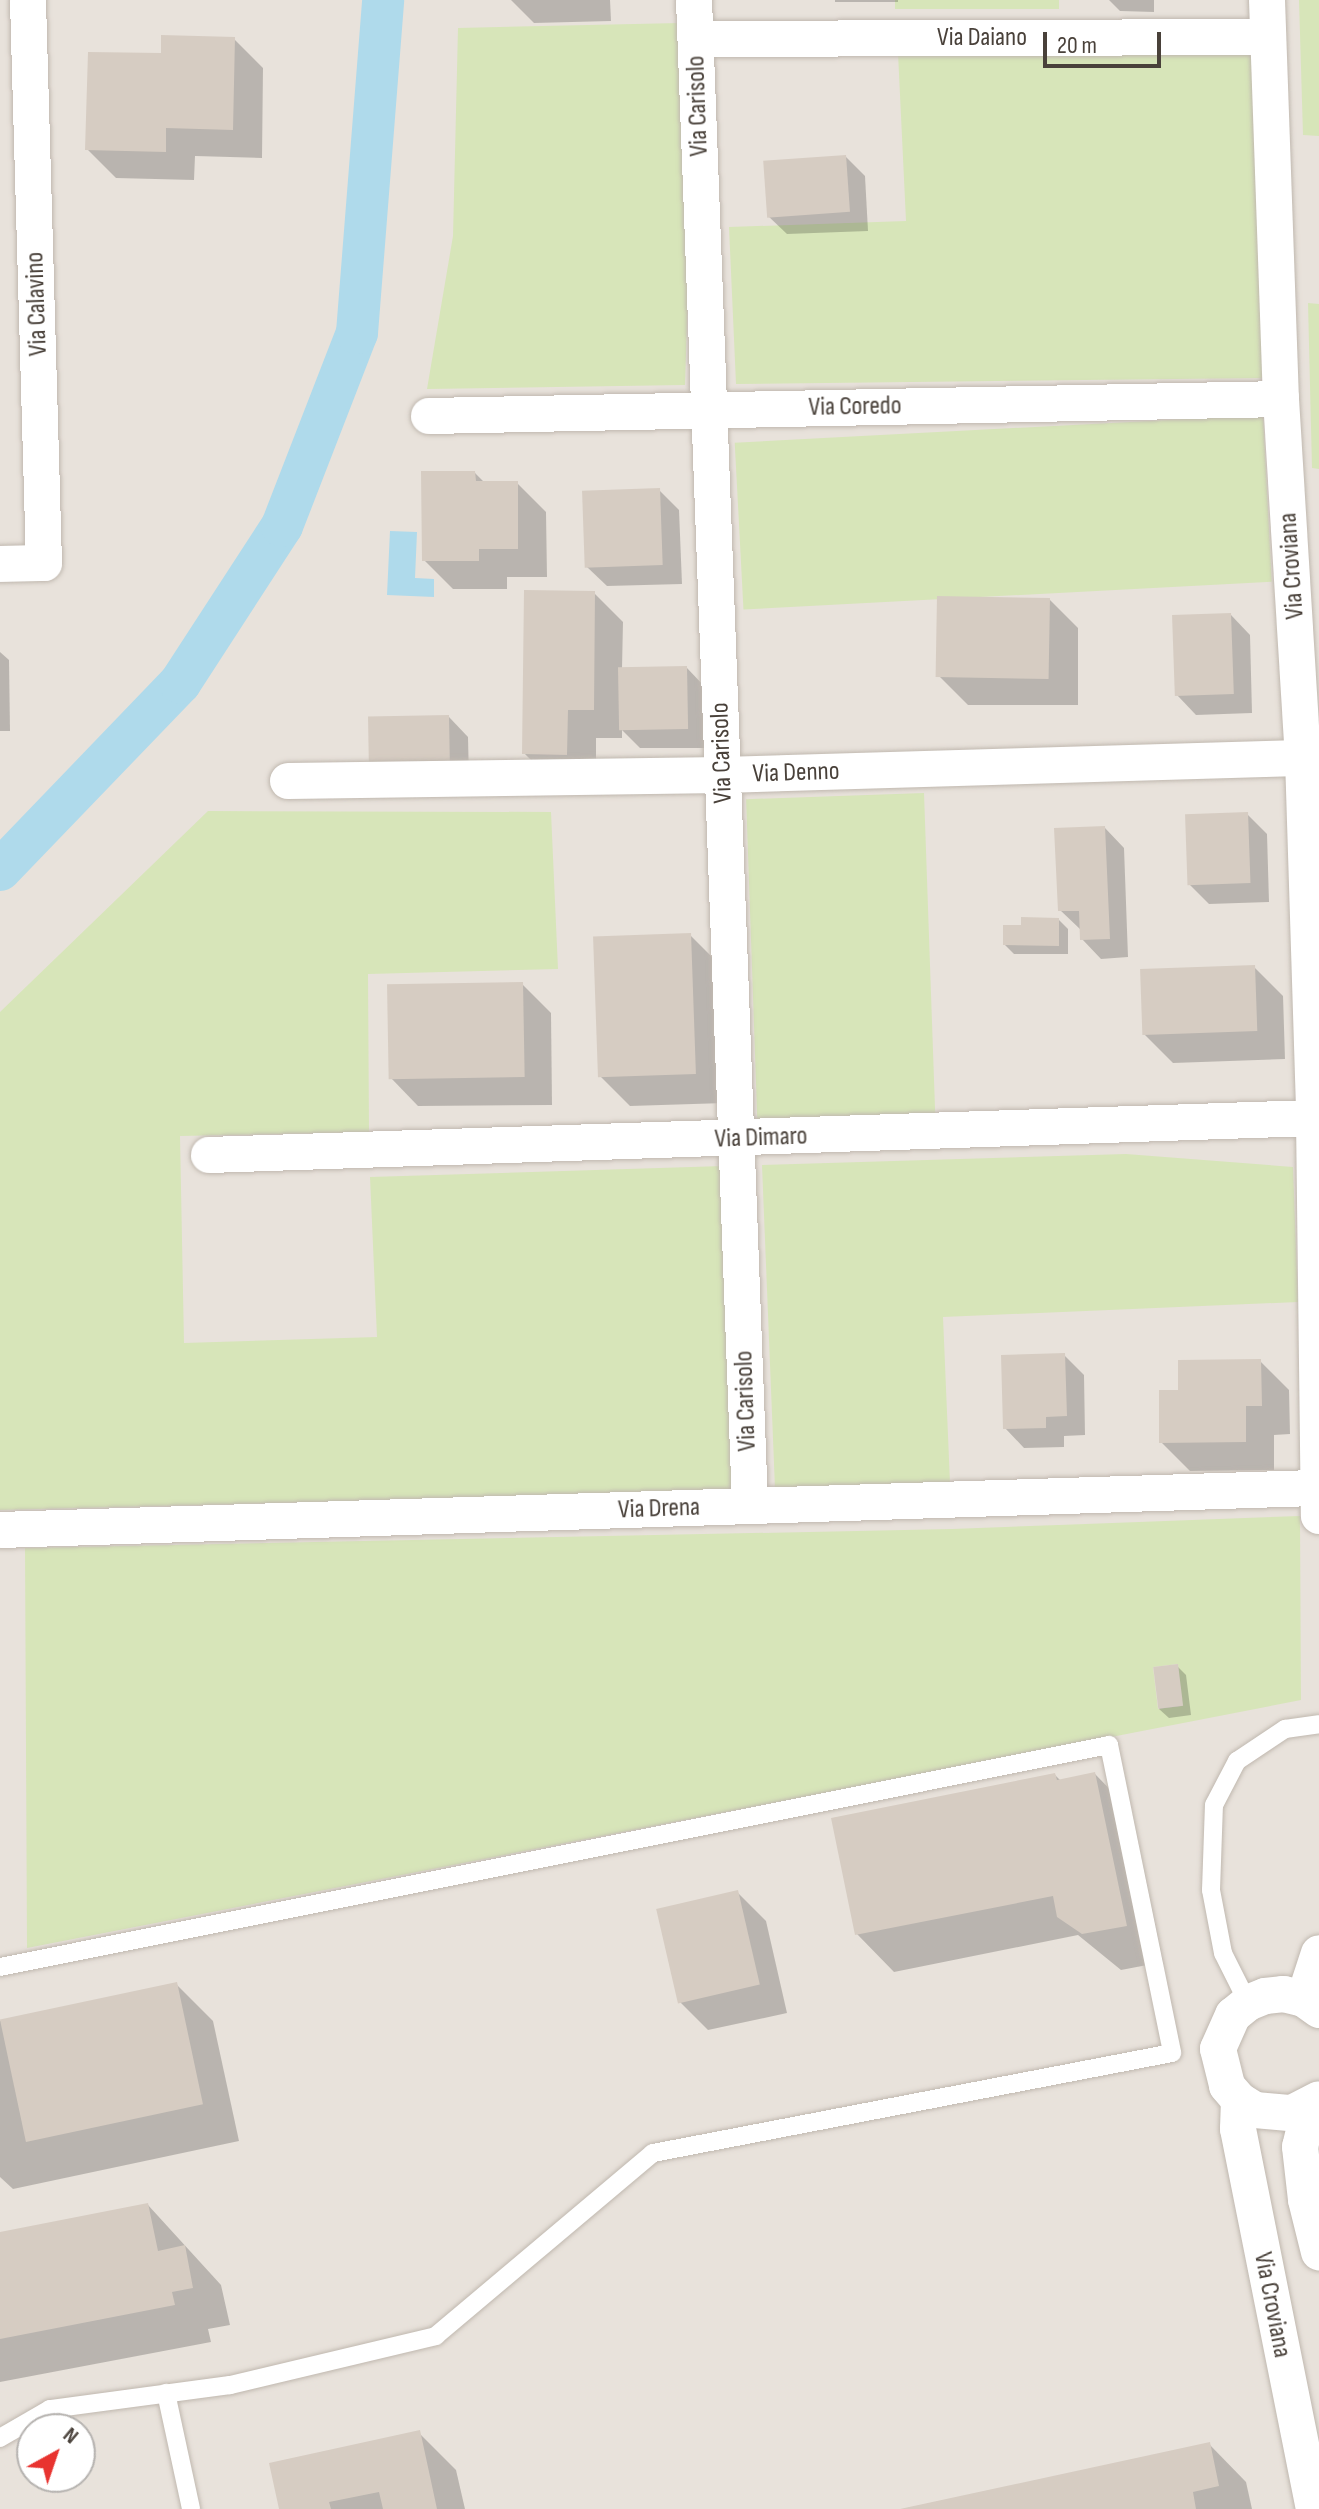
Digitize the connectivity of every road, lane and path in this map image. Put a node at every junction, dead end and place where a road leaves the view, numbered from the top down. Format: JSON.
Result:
{"nodes":[{"id":1,"x":28,"y":0,"type":"edge"},
{"id":2,"x":694,"y":0,"type":"edge"},
{"id":3,"x":1267,"y":0,"type":"edge"},
{"id":4,"x":1268,"y":37,"type":"junction"},
{"id":5,"x":696,"y":39,"type":"junction"},
{"id":6,"x":1281,"y":399,"type":"junction"},
{"id":7,"x":709,"y":410,"type":"junction"},
{"id":8,"x":429,"y":416,"type":"dead end"},
{"id":9,"x":0,"y":564,"type":"edge"},
{"id":10,"x":1303,"y":758,"type":"junction"},
{"id":11,"x":723,"y":775,"type":"junction"},
{"id":12,"x":288,"y":781,"type":"dead end"},
{"id":13,"x":1314,"y":1118,"type":"junction"},
{"id":14,"x":736,"y":1139,"type":"junction"},
{"id":15,"x":209,"y":1155,"type":"dead end"},
{"id":16,"x":1318,"y":1502,"type":"edge"},
{"id":17,"x":750,"y":1506,"type":"junction"},
{"id":18,"x":0,"y":1530,"type":"edge"},
{"id":19,"x":1319,"y":1724,"type":"edge"},
{"id":20,"x":1319,"y":1953,"type":"edge"},
{"id":21,"x":0,"y":1967,"type":"edge"},
{"id":22,"x":1248,"y":2003,"type":"junction"},
{"id":23,"x":1311,"y":2004,"type":"edge"},
{"id":24,"x":1239,"y":2100,"type":"junction"},
{"id":25,"x":1314,"y":2103,"type":"edge"},
{"id":26,"x":1316,"y":2229,"type":"edge"},
{"id":27,"x":166,"y":2393,"type":"junction"},
{"id":28,"x":1308,"y":2434,"type":"edge"},
{"id":29,"x":0,"y":2438,"type":"edge"},
{"id":30,"x":191,"y":2509,"type":"edge"},
{"id":31,"x":1314,"y":2509,"type":"edge"}],
"edges":[{"from":1,"to":9,"type":"street","name":"Via Calavino"},
{"from":2,"to":5,"type":"street","name":"Via Carisolo"},
{"from":3,"to":4,"type":"street","name":"Via Croviana"},
{"from":4,"to":5,"type":"street","name":"Via Daiano"},
{"from":4,"to":6,"type":"street","name":"Via Croviana"},
{"from":5,"to":7,"type":"street","name":"Via Carisolo"},
{"from":6,"to":7,"type":"street","name":"Via Coredo"},
{"from":6,"to":10,"type":"street","name":"Via Croviana"},
{"from":7,"to":8,"type":"street","name":"Via Coredo"},
{"from":7,"to":11,"type":"street","name":"Via Carisolo"},
{"from":10,"to":11,"type":"street","name":"Via Denno"},
{"from":10,"to":13,"type":"street","name":"Via Croviana"},
{"from":11,"to":12,"type":"street","name":"Via Denno"},
{"from":11,"to":14,"type":"street","name":"Via Carisolo"},
{"from":13,"to":14,"type":"street","name":"Via Dimaro"},
{"from":13,"to":16,"type":"street","name":"Via Croviana"},
{"from":14,"to":15,"type":"street","name":"Via Dimaro"},
{"from":14,"to":17,"type":"street","name":"Via Carisolo"},
{"from":16,"to":17,"type":"street","name":"Via Drena"},
{"from":17,"to":18,"type":"street","name":"Via Drena"},
{"from":19,"to":22,"type":"lane"},
{"from":20,"to":23,"type":"street"},
{"from":21,"to":27,"type":"lane"},
{"from":22,"to":23,"type":"street"},
{"from":22,"to":24,"type":"street"},
{"from":24,"to":25,"type":"street"},
{"from":24,"to":28,"type":"street","name":"Via Croviana"},
{"from":25,"to":26,"type":"street"},
{"from":27,"to":29,"type":"lane"},
{"from":27,"to":30,"type":"lane"},
{"from":28,"to":31,"type":"street","name":"Via Croviana"}]}
